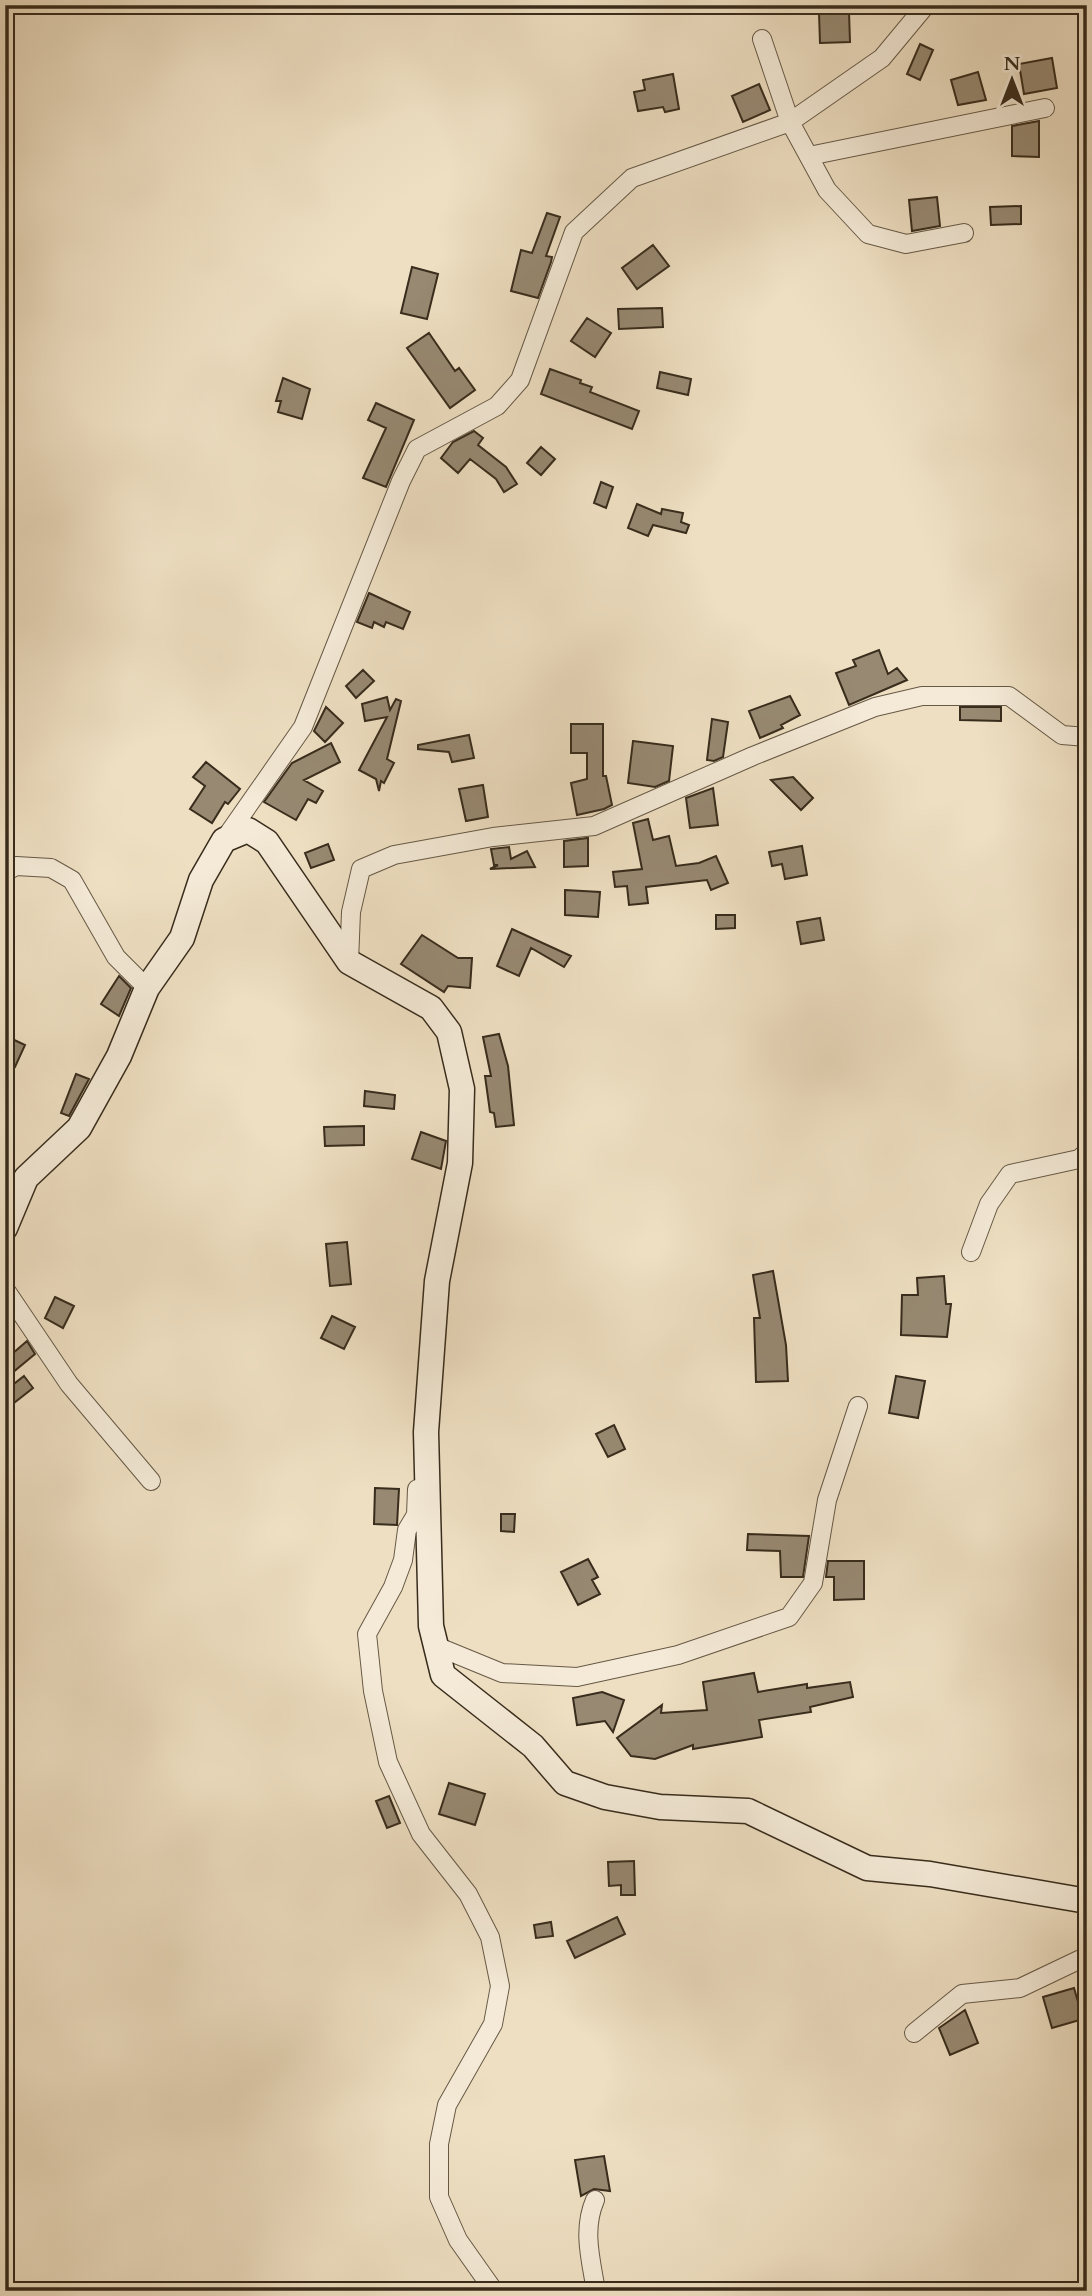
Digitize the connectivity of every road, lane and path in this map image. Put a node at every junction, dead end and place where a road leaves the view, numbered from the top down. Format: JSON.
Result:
{"nodes":[{"id":1,"x":926,"y":5,"type":"edge"},
{"id":2,"x":762,"y":39,"type":"dead end"},
{"id":3,"x":1045,"y":108,"type":"dead end"},
{"id":4,"x":790,"y":122,"type":"junction"},
{"id":5,"x":808,"y":156,"type":"junction"},
{"id":6,"x":964,"y":233,"type":"dead end"},
{"id":7,"x":1087,"y":737,"type":"edge"},
{"id":8,"x":224,"y":840,"type":"junction"},
{"id":9,"x":5,"y":872,"type":"edge"},
{"id":10,"x":349,"y":962,"type":"junction"},
{"id":11,"x":147,"y":988,"type":"junction"},
{"id":12,"x":1087,"y":1152,"type":"edge"},
{"id":13,"x":5,"y":1227,"type":"edge"},
{"id":14,"x":971,"y":1252,"type":"dead end"},
{"id":15,"x":5,"y":1289,"type":"edge"},
{"id":16,"x":858,"y":1406,"type":"dead end"},
{"id":17,"x":426,"y":1434,"type":"junction"},
{"id":18,"x":151,"y":1481,"type":"dead end"},
{"id":19,"x":436,"y":1646,"type":"junction"},
{"id":20,"x":1087,"y":1901,"type":"edge"},
{"id":21,"x":1087,"y":1956,"type":"edge"},
{"id":22,"x":914,"y":2032,"type":"dead end"},
{"id":23,"x":595,"y":2200,"type":"dead end"},
{"id":24,"x":494,"y":2291,"type":"edge"},
{"id":25,"x":596,"y":2291,"type":"edge"}],
"edges":[{"from":1,"to":4,"type":"street"},
{"from":2,"to":4,"type":"street"},
{"from":3,"to":5,"type":"street"},
{"from":4,"to":5,"type":"street"},
{"from":4,"to":8,"type":"street"},
{"from":5,"to":6,"type":"street"},
{"from":7,"to":10,"type":"street"},
{"from":8,"to":10,"type":"street"},
{"from":8,"to":11,"type":"street"},
{"from":9,"to":11,"type":"street"},
{"from":10,"to":17,"type":"street"},
{"from":11,"to":13,"type":"street"},
{"from":12,"to":14,"type":"street"},
{"from":15,"to":18,"type":"street"},
{"from":16,"to":19,"type":"street"},
{"from":17,"to":19,"type":"street"},
{"from":17,"to":24,"type":"street"},
{"from":19,"to":20,"type":"street"},
{"from":21,"to":22,"type":"street"},
{"from":23,"to":25,"type":"street"}]}
